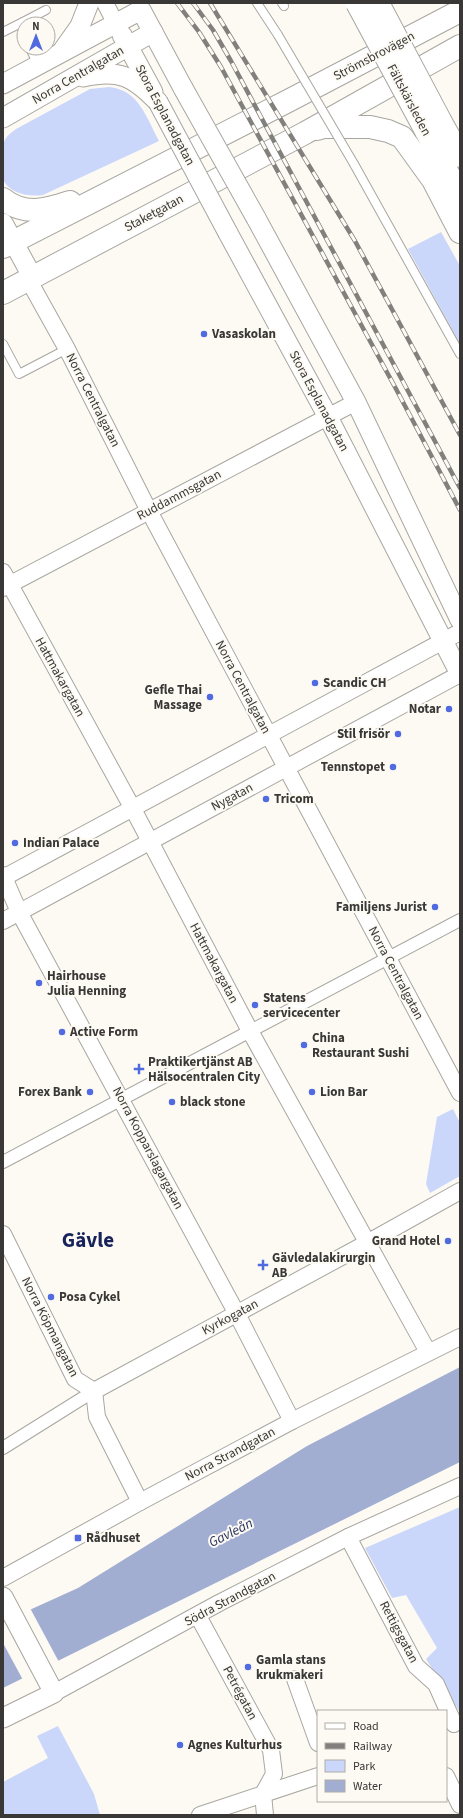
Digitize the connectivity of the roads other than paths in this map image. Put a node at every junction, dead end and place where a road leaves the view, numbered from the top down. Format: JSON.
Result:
{"nodes":[{"id":1,"x":89,"y":3,"type":"edge"},
{"id":2,"x":105,"y":3,"type":"edge"},
{"id":3,"x":257,"y":3,"type":"edge"},
{"id":4,"x":358,"y":3,"type":"edge"},
{"id":5,"x":378,"y":3,"type":"edge"},
{"id":6,"x":454,"y":3,"type":"edge"},
{"id":7,"x":139,"y":7,"type":"edge"},
{"id":8,"x":46,"y":10,"type":"dead end"},
{"id":9,"x":460,"y":11,"type":"edge"},
{"id":10,"x":37,"y":16,"type":"edge"},
{"id":11,"x":116,"y":24,"type":"junction"},
{"id":12,"x":16,"y":27,"type":"edge"},
{"id":13,"x":3,"y":32,"type":"edge"},
{"id":14,"x":153,"y":32,"type":"junction"},
{"id":15,"x":421,"y":32,"type":"junction"},
{"id":16,"x":128,"y":46,"type":"junction"},
{"id":17,"x":460,"y":46,"type":"edge"},
{"id":18,"x":60,"y":54,"type":"junction"},
{"id":19,"x":34,"y":56,"type":"edge"},
{"id":20,"x":38,"y":66,"type":"junction"},
{"id":21,"x":72,"y":79,"type":"junction"},
{"id":22,"x":3,"y":84,"type":"edge"},
{"id":23,"x":158,"y":102,"type":"junction"},
{"id":24,"x":3,"y":118,"type":"edge"},
{"id":25,"x":433,"y":126,"type":"junction"},
{"id":26,"x":305,"y":133,"type":"junction"},
{"id":27,"x":460,"y":156,"type":"edge"},
{"id":28,"x":128,"y":183,"type":"junction"},
{"id":29,"x":460,"y":196,"type":"edge"},
{"id":30,"x":3,"y":199,"type":"edge"},
{"id":31,"x":3,"y":222,"type":"edge"},
{"id":32,"x":460,"y":232,"type":"edge"},
{"id":33,"x":8,"y":244,"type":"edge"},
{"id":34,"x":31,"y":278,"type":"junction"},
{"id":35,"x":4,"y":291,"type":"edge"},
{"id":36,"x":3,"y":344,"type":"edge"},
{"id":37,"x":67,"y":349,"type":"junction"},
{"id":38,"x":460,"y":354,"type":"edge"},
{"id":39,"x":356,"y":402,"type":"junction"},
{"id":40,"x":328,"y":417,"type":"junction"},
{"id":41,"x":149,"y":511,"type":"junction"},
{"id":42,"x":5,"y":581,"type":"edge"},
{"id":43,"x":460,"y":620,"type":"edge"},
{"id":44,"x":460,"y":632,"type":"edge"},
{"id":45,"x":444,"y":642,"type":"junction"},
{"id":46,"x":460,"y":674,"type":"edge"},
{"id":47,"x":269,"y":736,"type":"junction"},
{"id":48,"x":286,"y":768,"type":"junction"},
{"id":49,"x":133,"y":809,"type":"junction"},
{"id":50,"x":150,"y":842,"type":"junction"},
{"id":51,"x":3,"y":877,"type":"edge"},
{"id":52,"x":20,"y":912,"type":"junction"},
{"id":53,"x":3,"y":920,"type":"edge"},
{"id":54,"x":460,"y":920,"type":"edge"},
{"id":55,"x":388,"y":958,"type":"junction"},
{"id":56,"x":250,"y":1031,"type":"junction"},
{"id":57,"x":460,"y":1093,"type":"edge"},
{"id":58,"x":122,"y":1099,"type":"junction"},
{"id":59,"x":3,"y":1162,"type":"edge"},
{"id":60,"x":460,"y":1191,"type":"edge"},
{"id":61,"x":3,"y":1234,"type":"edge"},
{"id":62,"x":367,"y":1243,"type":"junction"},
{"id":63,"x":237,"y":1314,"type":"junction"},
{"id":64,"x":460,"y":1337,"type":"edge"},
{"id":65,"x":428,"y":1352,"type":"junction"},
{"id":66,"x":94,"y":1391,"type":"junction"},
{"id":67,"x":292,"y":1421,"type":"junction"},
{"id":68,"x":3,"y":1448,"type":"edge"},
{"id":69,"x":460,"y":1486,"type":"edge"},
{"id":70,"x":140,"y":1502,"type":"junction"},
{"id":71,"x":348,"y":1537,"type":"junction"},
{"id":72,"x":3,"y":1578,"type":"edge"},
{"id":73,"x":7,"y":1605,"type":"edge"},
{"id":74,"x":198,"y":1616,"type":"junction"},
{"id":75,"x":295,"y":1679,"type":"dead end"},
{"id":76,"x":54,"y":1692,"type":"junction"},
{"id":77,"x":447,"y":1710,"type":"edge"},
{"id":78,"x":447,"y":1711,"type":"edge"},
{"id":79,"x":3,"y":1718,"type":"edge"},
{"id":80,"x":453,"y":1725,"type":"edge"},
{"id":81,"x":317,"y":1740,"type":"edge"},
{"id":82,"x":317,"y":1776,"type":"edge"},
{"id":83,"x":447,"y":1778,"type":"edge"},
{"id":84,"x":263,"y":1794,"type":"junction"},
{"id":85,"x":460,"y":1805,"type":"edge"},
{"id":86,"x":200,"y":1815,"type":"edge"},
{"id":87,"x":265,"y":1815,"type":"edge"}],
"edges":[{"from":1,"to":18,"type":"street"},
{"from":2,"to":11,"type":"street","name":"Stora Esplanadgatan"},
{"from":3,"to":38,"type":"lane","bridge":true},
{"from":4,"to":25,"type":"main road","name":"Fältskärsleden","bridge":true},
{"from":5,"to":25,"type":"main road","name":"Fältskärsleden","bridge":true},
{"from":6,"to":15,"type":"main road"},
{"from":7,"to":11,"type":"street","name":"Norra Centralgatan"},
{"from":7,"to":14,"type":"street"},
{"from":8,"to":10,"type":"lane"},
{"from":9,"to":15,"type":"main road","name":"Strömsbrovägen"},
{"from":11,"to":16,"type":"street","name":"Stora Esplanadgatan"},
{"from":11,"to":18,"type":"street","name":"Norra Centralgatan"},
{"from":12,"to":13,"type":"lane"},
{"from":14,"to":16,"type":"street","name":"Norra Centralgatan"},
{"from":14,"to":39,"type":"street","bridge":true},
{"from":15,"to":28,"type":"main road","name":"Strömsbrovägen"},
{"from":16,"to":21,"type":"street","name":"Norra Centralgatan"},
{"from":16,"to":23,"type":"street","name":"Stora Esplanadgatan"},
{"from":17,"to":26,"type":"main road"},
{"from":18,"to":20,"type":"street","name":"Norra Centralgatan"},
{"from":19,"to":20,"type":"lane"},
{"from":20,"to":22,"type":"street","name":"Norra Centralgatan"},
{"from":21,"to":23,"type":"street"},
{"from":21,"to":24,"type":"street","name":"Norra Centralgatan"},
{"from":23,"to":40,"type":"street","name":"Stora Esplanadgatan","bridge":true},
{"from":25,"to":27,"type":"main road","name":"Fältskärsleden"},
{"from":25,"to":29,"type":"main road","name":"Fältskärsleden"},
{"from":26,"to":32,"type":"main road"},
{"from":26,"to":34,"type":"main road","name":"Staketgatan"},
{"from":28,"to":30,"type":"main road"},
{"from":28,"to":33,"type":"main road"},
{"from":31,"to":33,"type":"street","name":"Norra Centralgatan"},
{"from":33,"to":34,"type":"street","name":"Norra Centralgatan"},
{"from":34,"to":35,"type":"main road","name":"Staketgatan"},
{"from":34,"to":37,"type":"street","name":"Norra Centralgatan"},
{"from":36,"to":37,"type":"lane"},
{"from":37,"to":41,"type":"street","name":"Norra Centralgatan"},
{"from":39,"to":40,"type":"street","name":"Ruddammsgatan"},
{"from":39,"to":43,"type":"street"},
{"from":40,"to":41,"type":"street","name":"Ruddammsgatan"},
{"from":40,"to":45,"type":"street","name":"Stora Esplanadgatan"},
{"from":41,"to":42,"type":"street","name":"Ruddammsgatan"},
{"from":41,"to":47,"type":"street","name":"Norra Centralgatan"},
{"from":42,"to":49,"type":"street","name":"Hattmakargatan"},
{"from":44,"to":45,"type":"street"},
{"from":45,"to":46,"type":"street","name":"Stora Esplanadgatan"},
{"from":45,"to":47,"type":"street"},
{"from":46,"to":48,"type":"street","name":"Nygatan"},
{"from":47,"to":48,"type":"street","name":"Norra Centralgatan"},
{"from":47,"to":49,"type":"street"},
{"from":48,"to":50,"type":"street","name":"Nygatan"},
{"from":48,"to":55,"type":"street","name":"Norra Centralgatan"},
{"from":49,"to":50,"type":"street","name":"Hattmakargatan"},
{"from":49,"to":51,"type":"street"},
{"from":50,"to":52,"type":"street","name":"Nygatan"},
{"from":50,"to":56,"type":"street","name":"Hattmakargatan"},
{"from":51,"to":52,"type":"street","name":"Norra Kopparslagargatan"},
{"from":52,"to":53,"type":"street","name":"Nygatan"},
{"from":52,"to":58,"type":"street","name":"Norra Kopparslagargatan"},
{"from":54,"to":55,"type":"street"},
{"from":55,"to":56,"type":"street"},
{"from":55,"to":57,"type":"street","name":"Norra Centralgatan"},
{"from":56,"to":58,"type":"street"},
{"from":56,"to":62,"type":"street","name":"Hattmakargatan"},
{"from":58,"to":59,"type":"street"},
{"from":58,"to":63,"type":"street","name":"Norra Kopparslagargatan"},
{"from":60,"to":62,"type":"street","name":"Kyrkogatan"},
{"from":61,"to":66,"type":"street","name":"Norra Köpmangatan"},
{"from":62,"to":63,"type":"street","name":"Kyrkogatan"},
{"from":62,"to":65,"type":"street","name":"Hattmakargatan"},
{"from":63,"to":66,"type":"street","name":"Kyrkogatan"},
{"from":63,"to":67,"type":"street","name":"Norra Kopparslagargatan"},
{"from":64,"to":65,"type":"street","name":"Norra Strandgatan"},
{"from":65,"to":67,"type":"street","name":"Norra Strandgatan"},
{"from":66,"to":68,"type":"street","name":"Kyrkogatan"},
{"from":66,"to":70,"type":"street"},
{"from":67,"to":70,"type":"street","name":"Norra Strandgatan"},
{"from":69,"to":71,"type":"street","name":"Södra Strandgatan"},
{"from":70,"to":72,"type":"street","name":"Norra Strandgatan"},
{"from":71,"to":74,"type":"street","name":"Södra Strandgatan"},
{"from":71,"to":77,"type":"street","name":"Rettigsgatan"},
{"from":73,"to":76,"type":"street"},
{"from":74,"to":76,"type":"street","name":"Södra Strandgatan"},
{"from":74,"to":84,"type":"street","name":"Petrégatan"},
{"from":75,"to":81,"type":"street"},
{"from":76,"to":79,"type":"street","name":"Södra Strandgatan"},
{"from":78,"to":80,"type":"street","name":"Rettigsgatan"},
{"from":82,"to":84,"type":"street"},
{"from":83,"to":85,"type":"street"},
{"from":84,"to":86,"type":"street"},
{"from":84,"to":87,"type":"street"}]}
